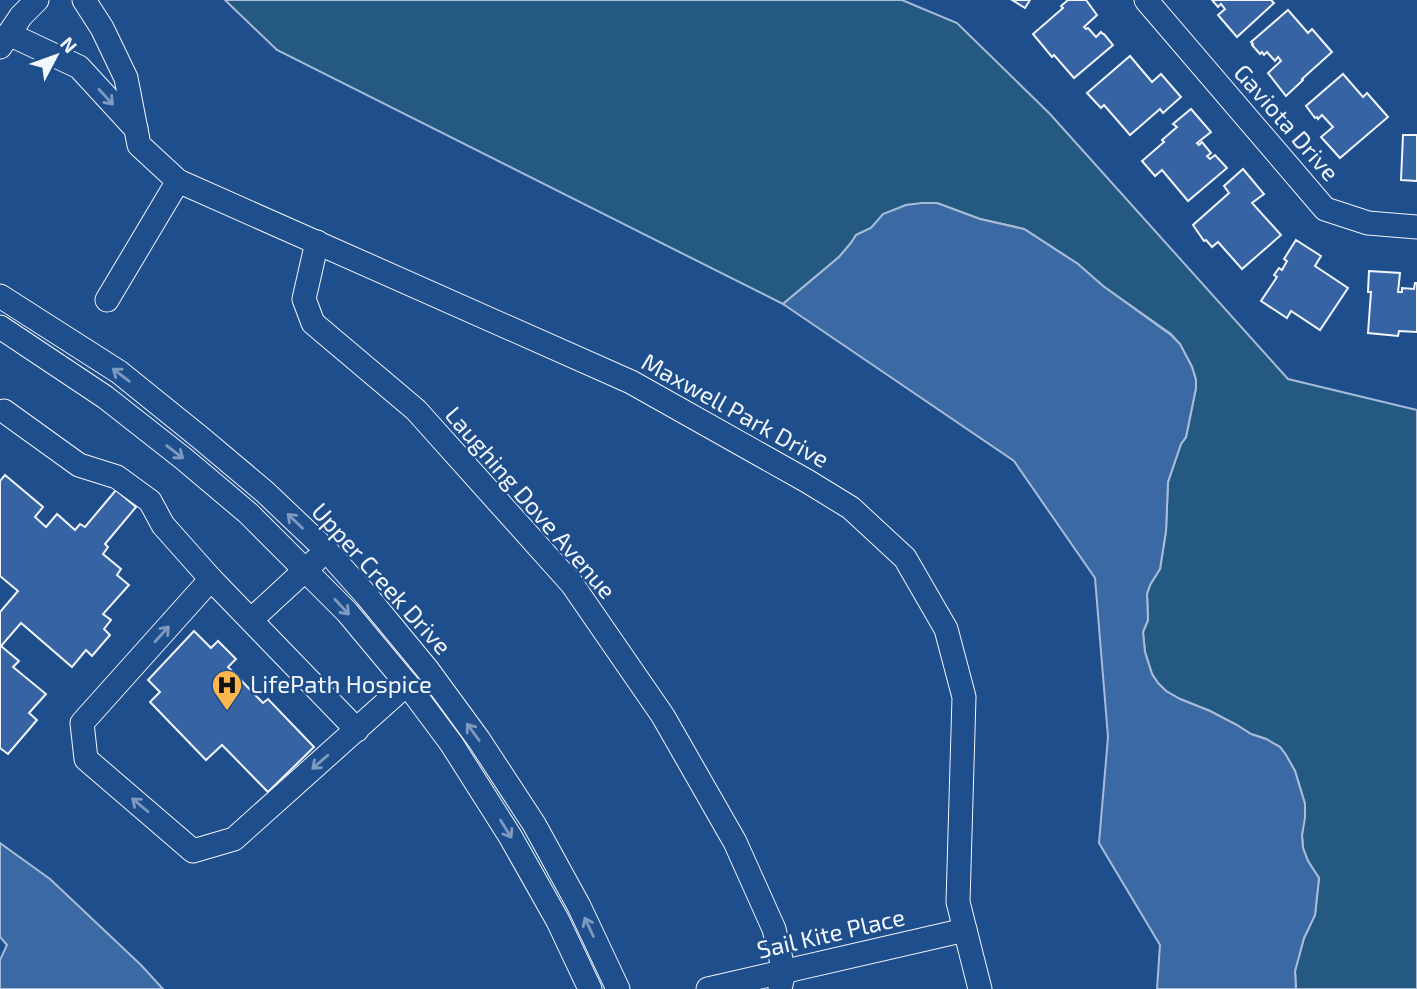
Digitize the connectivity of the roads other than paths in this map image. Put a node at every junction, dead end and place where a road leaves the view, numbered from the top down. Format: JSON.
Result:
{"nodes":[{"id":1,"x":37,"y":0,"type":"edge"},
{"id":2,"x":84,"y":0,"type":"edge"},
{"id":3,"x":1146,"y":0,"type":"edge"},
{"id":4,"x":5,"y":40,"type":"edge"},
{"id":5,"x":136,"y":130,"type":"junction"},
{"id":6,"x":178,"y":181,"type":"junction"},
{"id":7,"x":1417,"y":228,"type":"edge"},
{"id":8,"x":317,"y":242,"type":"junction"},
{"id":9,"x":0,"y":296,"type":"edge"},
{"id":10,"x":107,"y":300,"type":"dead end"},
{"id":11,"x":0,"y":327,"type":"edge"},
{"id":12,"x":4,"y":411,"type":"dead end"},
{"id":13,"x":326,"y":550,"type":"junction"},
{"id":14,"x":306,"y":569,"type":"junction"},
{"id":15,"x":211,"y":579,"type":"junction"},
{"id":16,"x":252,"y":619,"type":"junction"},
{"id":17,"x":407,"y":684,"type":"junction"},
{"id":18,"x":357,"y":730,"type":"junction"},
{"id":19,"x":965,"y":930,"type":"junction"},
{"id":20,"x":782,"y":980,"type":"edge"},
{"id":21,"x":590,"y":989,"type":"edge"},
{"id":22,"x":618,"y":989,"type":"edge"},
{"id":23,"x":708,"y":989,"type":"edge"},
{"id":24,"x":980,"y":989,"type":"edge"}],
"edges":[{"from":1,"to":4,"type":"street"},
{"from":2,"to":5,"type":"street","name":"Maxwell Park Drive"},
{"from":3,"to":7,"type":"street","name":"Gaviota Drive"},
{"from":4,"to":5,"type":"street","name":"Maxwell Park Drive","one_way":true},
{"from":5,"to":6,"type":"street","name":"Maxwell Park Drive"},
{"from":6,"to":8,"type":"street","name":"Maxwell Park Drive"},
{"from":6,"to":10,"type":"street"},
{"from":8,"to":19,"type":"street","name":"Maxwell Park Drive"},
{"from":8,"to":20,"type":"street","name":"Laughing Dove Avenue"},
{"from":13,"to":9,"type":"street","name":"Upper Creek Drive","one_way":true},
{"from":11,"to":14,"type":"street","name":"Upper Creek Drive","one_way":true},
{"from":12,"to":15,"type":"street"},
{"from":13,"to":14,"type":"street"},
{"from":22,"to":13,"type":"street","name":"Upper Creek Drive","one_way":true},
{"from":14,"to":16,"type":"street"},
{"from":14,"to":17,"type":"street","name":"Upper Creek Drive","one_way":true},
{"from":15,"to":16,"type":"street"},
{"from":18,"to":15,"type":"street","one_way":true},
{"from":16,"to":18,"type":"street"},
{"from":17,"to":18,"type":"street"},
{"from":17,"to":21,"type":"street","name":"Upper Creek Drive","one_way":true},
{"from":19,"to":20,"type":"street","name":"Sail Kite Place"},
{"from":19,"to":24,"type":"street","name":"Maxwell Park Drive"},
{"from":20,"to":23,"type":"street","name":"Sail Kite Place"}]}
